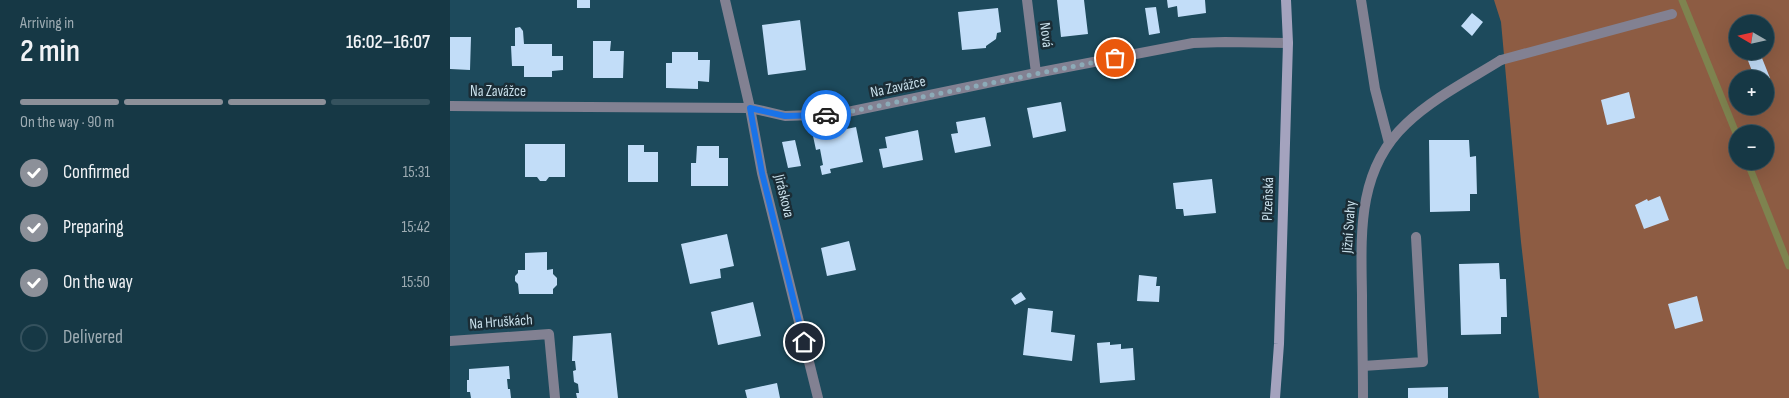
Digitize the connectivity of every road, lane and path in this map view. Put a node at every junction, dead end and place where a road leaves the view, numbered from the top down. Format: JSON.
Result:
{"nodes":[{"id":1,"x":725,"y":0,"type":"edge"},
{"id":2,"x":1027,"y":0,"type":"edge"},
{"id":3,"x":1286,"y":0,"type":"edge"},
{"id":4,"x":1361,"y":0,"type":"edge"},
{"id":5,"x":1672,"y":14,"type":"dead end"},
{"id":6,"x":1288,"y":43,"type":"junction"},
{"id":7,"x":1036,"y":73,"type":"junction"},
{"id":8,"x":450,"y":106,"type":"edge"},
{"id":9,"x":750,"y":108,"type":"junction"},
{"id":10,"x":1389,"y":143,"type":"junction"},
{"id":11,"x":1416,"y":237,"type":"dead end"},
{"id":12,"x":450,"y":341,"type":"edge"},
{"id":13,"x":1363,"y":366,"type":"junction"},
{"id":14,"x":555,"y":398,"type":"edge"},
{"id":15,"x":818,"y":398,"type":"edge"},
{"id":16,"x":1275,"y":398,"type":"edge"},
{"id":17,"x":1363,"y":398,"type":"edge"}],
"edges":[{"from":1,"to":9,"type":"street","name":"Jiráskova"},
{"from":2,"to":7,"type":"street","name":"Nová"},
{"from":3,"to":6,"type":"main road","name":"Plzeňská"},
{"from":4,"to":10,"type":"street"},
{"from":5,"to":10,"type":"street","name":"Jižní Svahy"},
{"from":6,"to":7,"type":"street","name":"Na Zavážce"},
{"from":6,"to":16,"type":"main road","name":"Plzeňská"},
{"from":7,"to":9,"type":"street","name":"Na Zavážce"},
{"from":8,"to":9,"type":"street","name":"Na Zavážce"},
{"from":9,"to":15,"type":"street","name":"Jiráskova"},
{"from":10,"to":13,"type":"street","name":"Jižní Svahy"},
{"from":11,"to":13,"type":"street"},
{"from":12,"to":14,"type":"street","name":"Na Hruškách"},
{"from":13,"to":17,"type":"street","name":"Jižní Svahy"}]}
